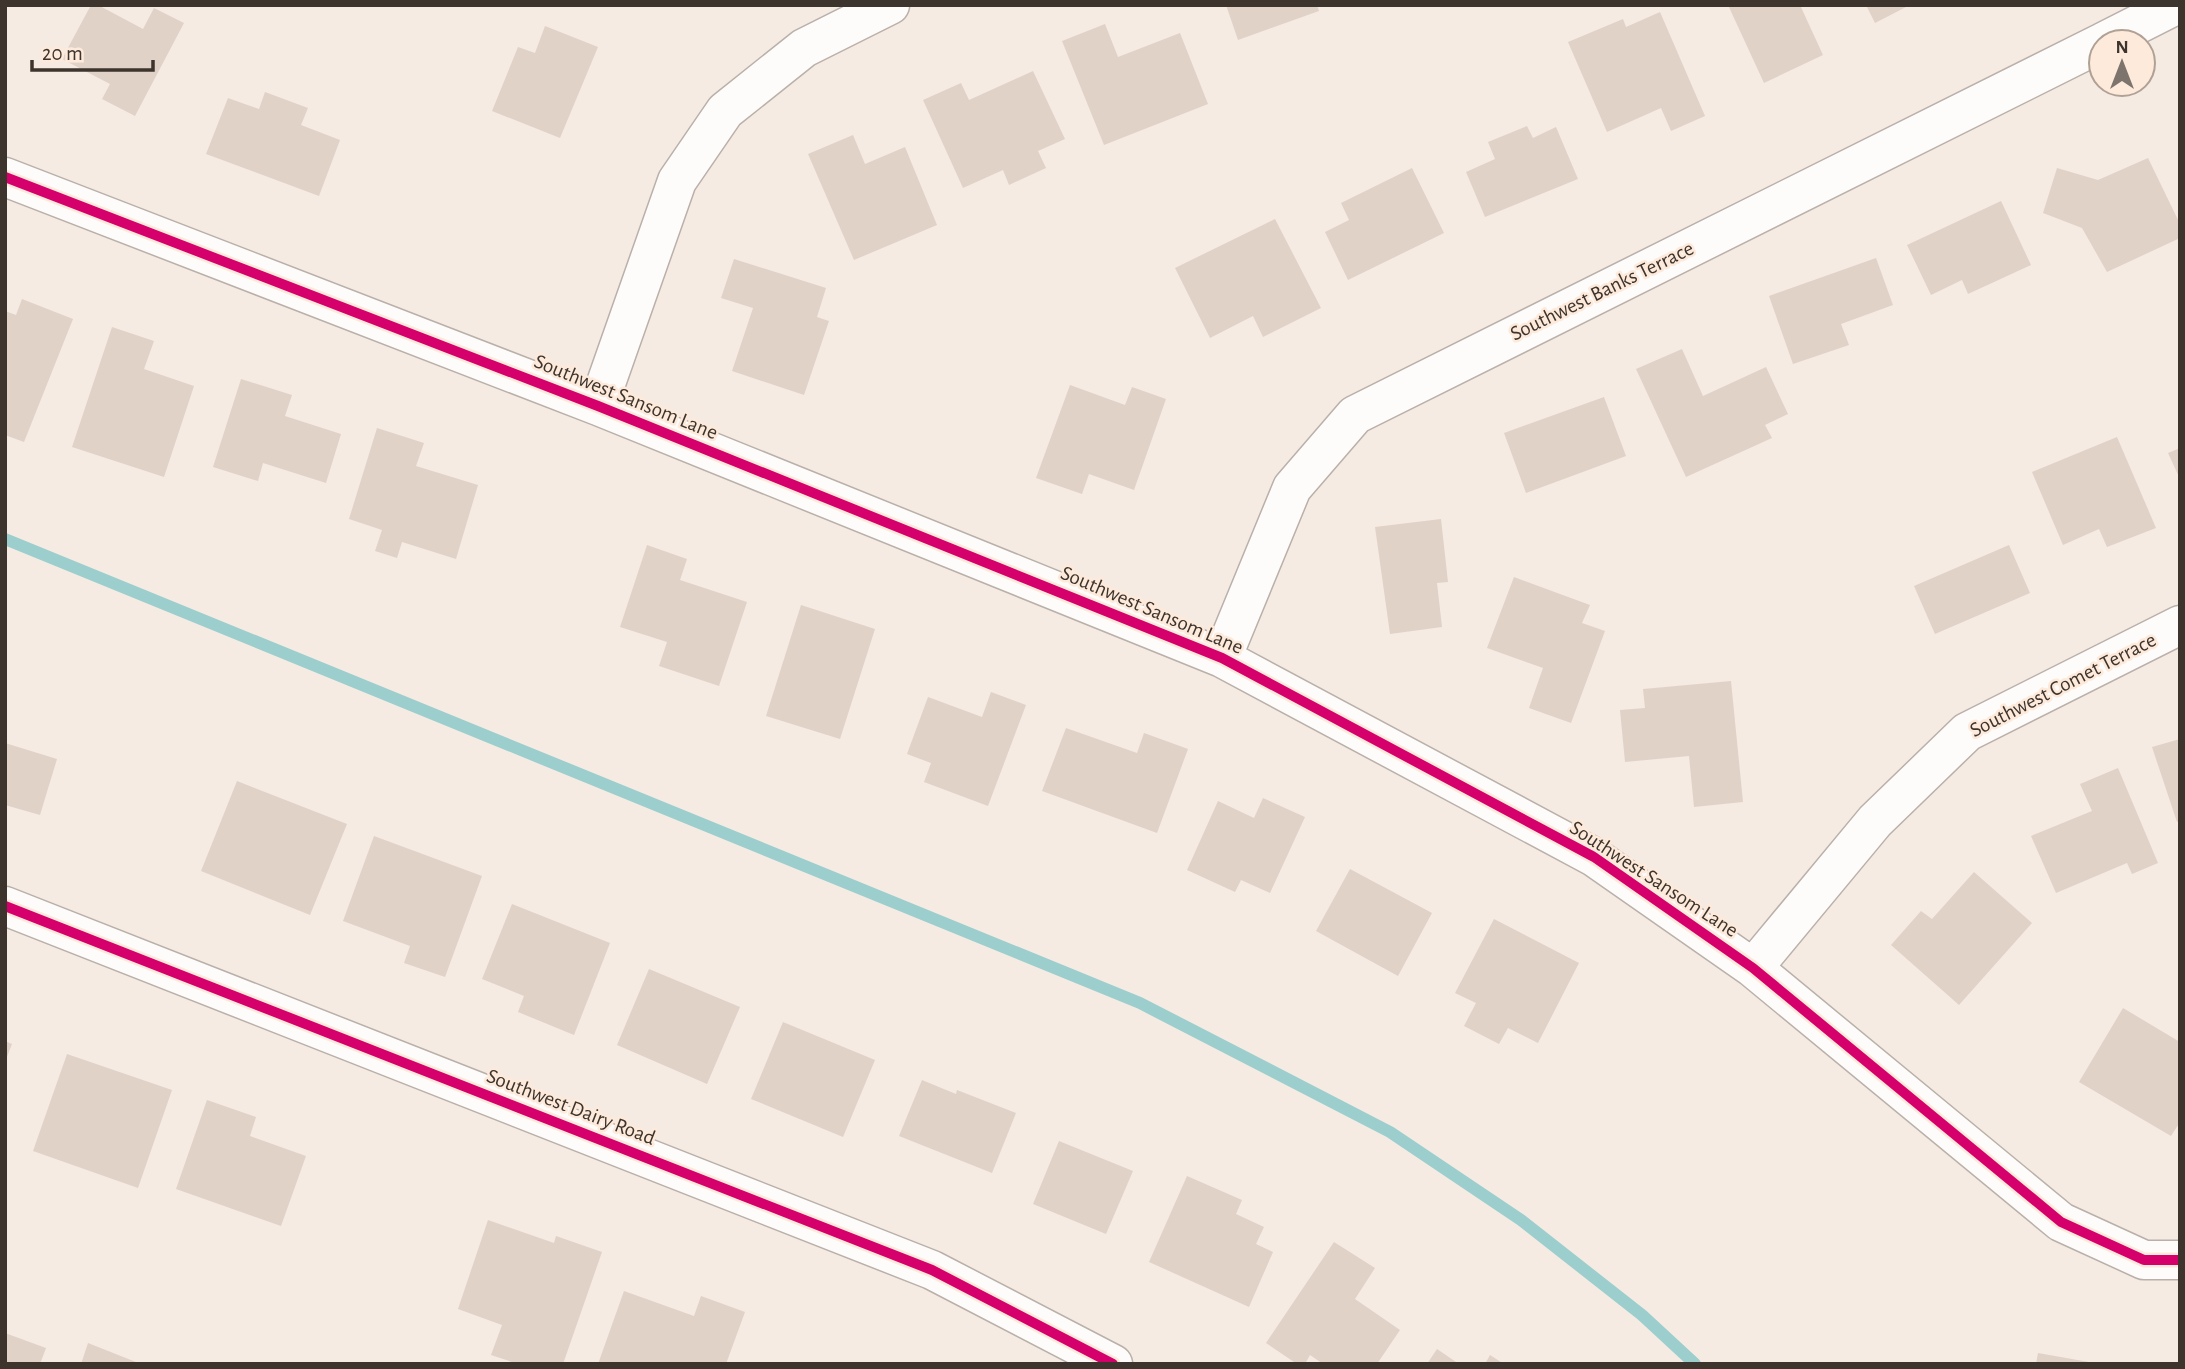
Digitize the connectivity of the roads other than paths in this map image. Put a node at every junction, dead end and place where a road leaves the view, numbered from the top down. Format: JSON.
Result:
{"nodes":[{"id":1,"x":890,"y":5,"type":"edge"},
{"id":2,"x":2176,"y":5,"type":"edge"},
{"id":3,"x":2130,"y":28,"type":"edge"},
{"id":4,"x":2087,"y":49,"type":"edge"},
{"id":5,"x":5,"y":177,"type":"edge"},
{"id":6,"x":598,"y":406,"type":"junction"},
{"id":7,"x":2180,"y":625,"type":"edge"},
{"id":8,"x":1222,"y":658,"type":"junction"},
{"id":9,"x":5,"y":905,"type":"edge"},
{"id":10,"x":1754,"y":968,"type":"junction"},
{"id":11,"x":2180,"y":1260,"type":"edge"},
{"id":12,"x":1113,"y":1364,"type":"edge"}],
"edges":[{"from":1,"to":6,"type":"street"},
{"from":2,"to":3,"type":"street","name":"Southwest Banks Terrace"},
{"from":4,"to":8,"type":"street","name":"Southwest Banks Terrace"},
{"from":5,"to":6,"type":"street","name":"Southwest Sansom Lane"},
{"from":6,"to":8,"type":"street","name":"Southwest Sansom Lane"},
{"from":7,"to":10,"type":"street","name":"Southwest Comet Terrace"},
{"from":8,"to":10,"type":"street","name":"Southwest Sansom Lane"},
{"from":9,"to":12,"type":"street","name":"Southwest Dairy Road"},
{"from":10,"to":11,"type":"street","name":"Southwest Sansom Lane"}]}
